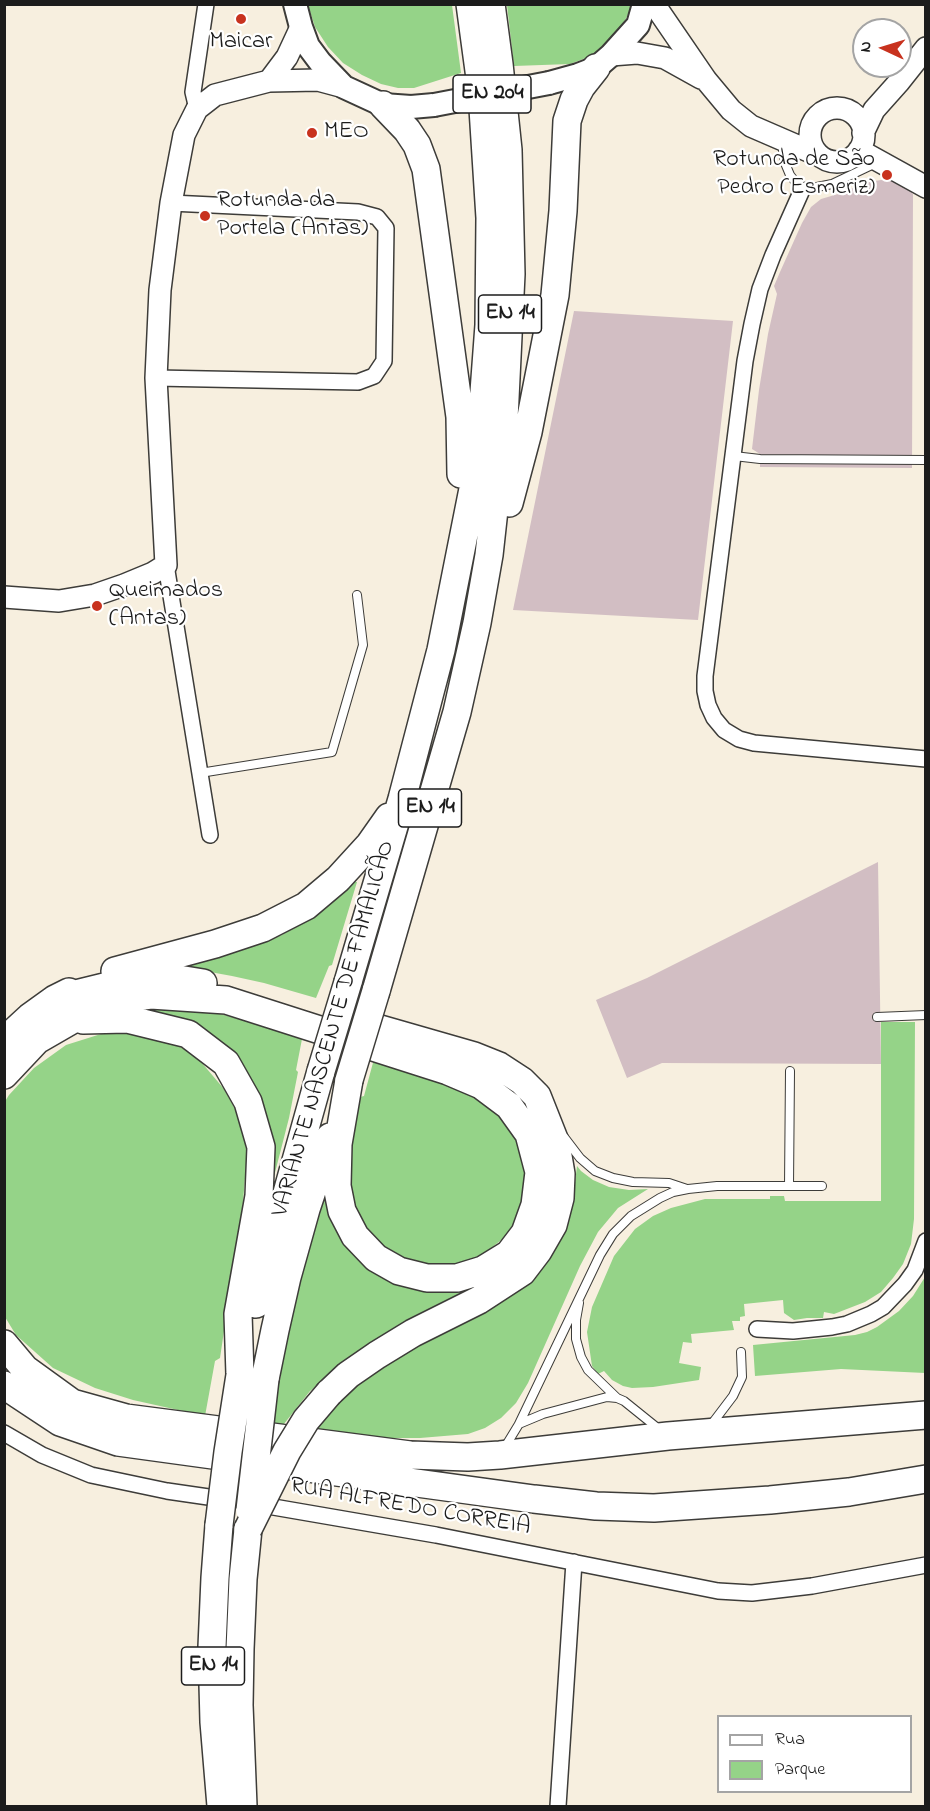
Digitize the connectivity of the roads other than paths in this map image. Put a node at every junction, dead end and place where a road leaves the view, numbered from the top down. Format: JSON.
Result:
{"nodes":[{"id":1,"x":206,"y":4,"type":"edge"},
{"id":2,"x":295,"y":4,"type":"edge"},
{"id":3,"x":470,"y":4,"type":"edge"},
{"id":4,"x":491,"y":4,"type":"edge"},
{"id":5,"x":644,"y":4,"type":"edge"},
{"id":6,"x":654,"y":4,"type":"edge"},
{"id":7,"x":301,"y":27,"type":"junction"},
{"id":8,"x":926,"y":48,"type":"edge"},
{"id":9,"x":604,"y":61,"type":"junction"},
{"id":10,"x":706,"y":80,"type":"junction"},
{"id":11,"x":269,"y":81,"type":"junction"},
{"id":12,"x":899,"y":82,"type":"junction"},
{"id":13,"x":344,"y":87,"type":"junction"},
{"id":14,"x":383,"y":105,"type":"junction"},
{"id":15,"x":197,"y":109,"type":"junction"},
{"id":16,"x":845,"y":110,"type":"junction"},
{"id":17,"x":817,"y":117,"type":"junction"},
{"id":18,"x":777,"y":137,"type":"junction"},
{"id":19,"x":866,"y":149,"type":"junction"},
{"id":20,"x":818,"y":155,"type":"junction"},
{"id":21,"x":926,"y":187,"type":"edge"},
{"id":22,"x":802,"y":190,"type":"junction"},
{"id":23,"x":171,"y":203,"type":"junction"},
{"id":24,"x":156,"y":378,"type":"junction"},
{"id":25,"x":734,"y":456,"type":"junction"},
{"id":26,"x":926,"y":460,"type":"edge"},
{"id":27,"x":166,"y":565,"type":"junction"},
{"id":28,"x":458,"y":570,"type":"junction"},
{"id":29,"x":357,"y":595,"type":"dead end"},
{"id":30,"x":4,"y":597,"type":"edge"},
{"id":31,"x":477,"y":623,"type":"junction"},
{"id":32,"x":926,"y":759,"type":"edge"},
{"id":33,"x":200,"y":772,"type":"junction"},
{"id":34,"x":402,"y":799,"type":"junction"},
{"id":35,"x":210,"y":835,"type":"dead end"},
{"id":36,"x":61,"y":1011,"type":"junction"},
{"id":37,"x":926,"y":1015,"type":"edge"},
{"id":38,"x":877,"y":1017,"type":"dead end"},
{"id":39,"x":4,"y":1041,"type":"edge"},
{"id":40,"x":789,"y":1071,"type":"dead end"},
{"id":41,"x":4,"y":1075,"type":"edge"},
{"id":42,"x":349,"y":1080,"type":"junction"},
{"id":43,"x":537,"y":1096,"type":"junction"},
{"id":44,"x":789,"y":1186,"type":"junction"},
{"id":45,"x":822,"y":1186,"type":"dead end"},
{"id":46,"x":688,"y":1189,"type":"junction"},
{"id":47,"x":926,"y":1241,"type":"edge"},
{"id":48,"x":581,"y":1292,"type":"junction"},
{"id":49,"x":757,"y":1329,"type":"dead end"},
{"id":50,"x":4,"y":1344,"type":"edge"},
{"id":51,"x":741,"y":1352,"type":"dead end"},
{"id":52,"x":253,"y":1377,"type":"junction"},
{"id":53,"x":4,"y":1385,"type":"edge"},
{"id":54,"x":617,"y":1398,"type":"junction"},
{"id":55,"x":926,"y":1415,"type":"edge"},
{"id":56,"x":519,"y":1424,"type":"junction"},
{"id":57,"x":4,"y":1433,"type":"edge"},
{"id":58,"x":703,"y":1433,"type":"junction"},
{"id":59,"x":668,"y":1436,"type":"junction"},
{"id":60,"x":500,"y":1455,"type":"junction"},
{"id":61,"x":926,"y":1479,"type":"edge"},
{"id":62,"x":248,"y":1529,"type":"junction"},
{"id":63,"x":574,"y":1562,"type":"junction"},
{"id":64,"x":926,"y":1565,"type":"edge"},
{"id":65,"x":221,"y":1806,"type":"edge"},
{"id":66,"x":243,"y":1806,"type":"edge"},
{"id":67,"x":558,"y":1806,"type":"edge"}],
"edges":[{"from":1,"to":15,"type":"street"},
{"from":2,"to":7,"type":"main road","number":"EN 204"},
{"from":3,"to":28,"type":"highway","name":"VARIANTE NASCENTE DE FAMALICÃO","number":"EN 14"},
{"from":4,"to":31,"type":"highway","name":"VARIANTE NASCENTE DE FAMALICÃO","number":"EN 14"},
{"from":5,"to":9,"type":"main road","number":"EN 204"},
{"from":6,"to":10,"type":"street"},
{"from":7,"to":11,"type":"street"},
{"from":7,"to":13,"type":"main road","number":"EN 204"},
{"from":8,"to":12,"type":"street"},
{"from":9,"to":10,"type":"street"},
{"from":9,"to":14,"type":"main road","number":"EN 204","bridge":true},
{"from":9,"to":31,"type":"highway"},
{"from":10,"to":18,"type":"street"},
{"from":11,"to":13,"type":"street"},
{"from":11,"to":15,"type":"street"},
{"from":12,"to":16,"type":"street"},
{"from":12,"to":19,"type":"street"},
{"from":13,"to":14,"type":"main road","number":"EN 204"},
{"from":14,"to":28,"type":"highway"},
{"from":15,"to":23,"type":"street"},
{"from":16,"to":17,"type":"street"},
{"from":16,"to":19,"type":"street"},
{"from":17,"to":18,"type":"street"},
{"from":17,"to":20,"type":"street"},
{"from":18,"to":20,"type":"street"},
{"from":18,"to":22,"type":"lane"},
{"from":19,"to":20,"type":"street"},
{"from":19,"to":21,"type":"street"},
{"from":19,"to":22,"type":"lane"},
{"from":22,"to":25,"type":"street"},
{"from":23,"to":24,"type":"street"},
{"from":23,"to":24,"type":"street"},
{"from":24,"to":27,"type":"street"},
{"from":25,"to":26,"type":"lane"},
{"from":25,"to":32,"type":"street"},
{"from":27,"to":30,"type":"street"},
{"from":27,"to":33,"type":"street"},
{"from":28,"to":34,"type":"highway","name":"VARIANTE NASCENTE DE FAMALICÃO","number":"EN 14"},
{"from":29,"to":33,"type":"lane"},
{"from":31,"to":42,"type":"highway","name":"VARIANTE NASCENTE DE FAMALICÃO","number":"EN 14","bridge":true},
{"from":33,"to":35,"type":"street"},
{"from":34,"to":36,"type":"highway"},
{"from":34,"to":52,"type":"highway","name":"VARIANTE NASCENTE DE FAMALICÃO","number":"EN 14","bridge":true},
{"from":36,"to":39,"type":"highway"},
{"from":36,"to":41,"type":"highway"},
{"from":36,"to":42,"type":"highway"},
{"from":36,"to":43,"type":"highway"},
{"from":36,"to":52,"type":"highway"},
{"from":37,"to":38,"type":"lane"},
{"from":40,"to":44,"type":"lane"},
{"from":42,"to":52,"type":"highway","name":"VARIANTE NASCENTE DE FAMALICÃO","number":"EN 14"},
{"from":43,"to":46,"type":"lane"},
{"from":43,"to":62,"type":"highway","bridge":true},
{"from":44,"to":45,"type":"lane"},
{"from":44,"to":46,"type":"lane"},
{"from":46,"to":48,"type":"lane"},
{"from":47,"to":49,"type":"street"},
{"from":48,"to":54,"type":"lane"},
{"from":48,"to":56,"type":"lane"},
{"from":50,"to":60,"type":"highway"},
{"from":51,"to":58,"type":"lane"},
{"from":52,"to":62,"type":"highway","name":"VARIANTE NASCENTE DE FAMALICÃO","number":"EN 14","bridge":true},
{"from":52,"to":65,"type":"highway","name":"VARIANTE NASCENTE DE FAMALICÃO","number":"EN 14","bridge":true},
{"from":53,"to":61,"type":"highway"},
{"from":54,"to":56,"type":"lane"},
{"from":54,"to":59,"type":"lane"},
{"from":55,"to":58,"type":"highway"},
{"from":56,"to":60,"type":"lane"},
{"from":57,"to":63,"type":"street","name":"RUA ALFREDO CORREIA"},
{"from":58,"to":59,"type":"highway"},
{"from":59,"to":60,"type":"highway"},
{"from":62,"to":66,"type":"highway","name":"VARIANTE NASCENTE DE FAMALICÃO","number":"EN 14"},
{"from":63,"to":64,"type":"street","name":"RUA ALFREDO CORREIA"},
{"from":63,"to":67,"type":"street"}]}
